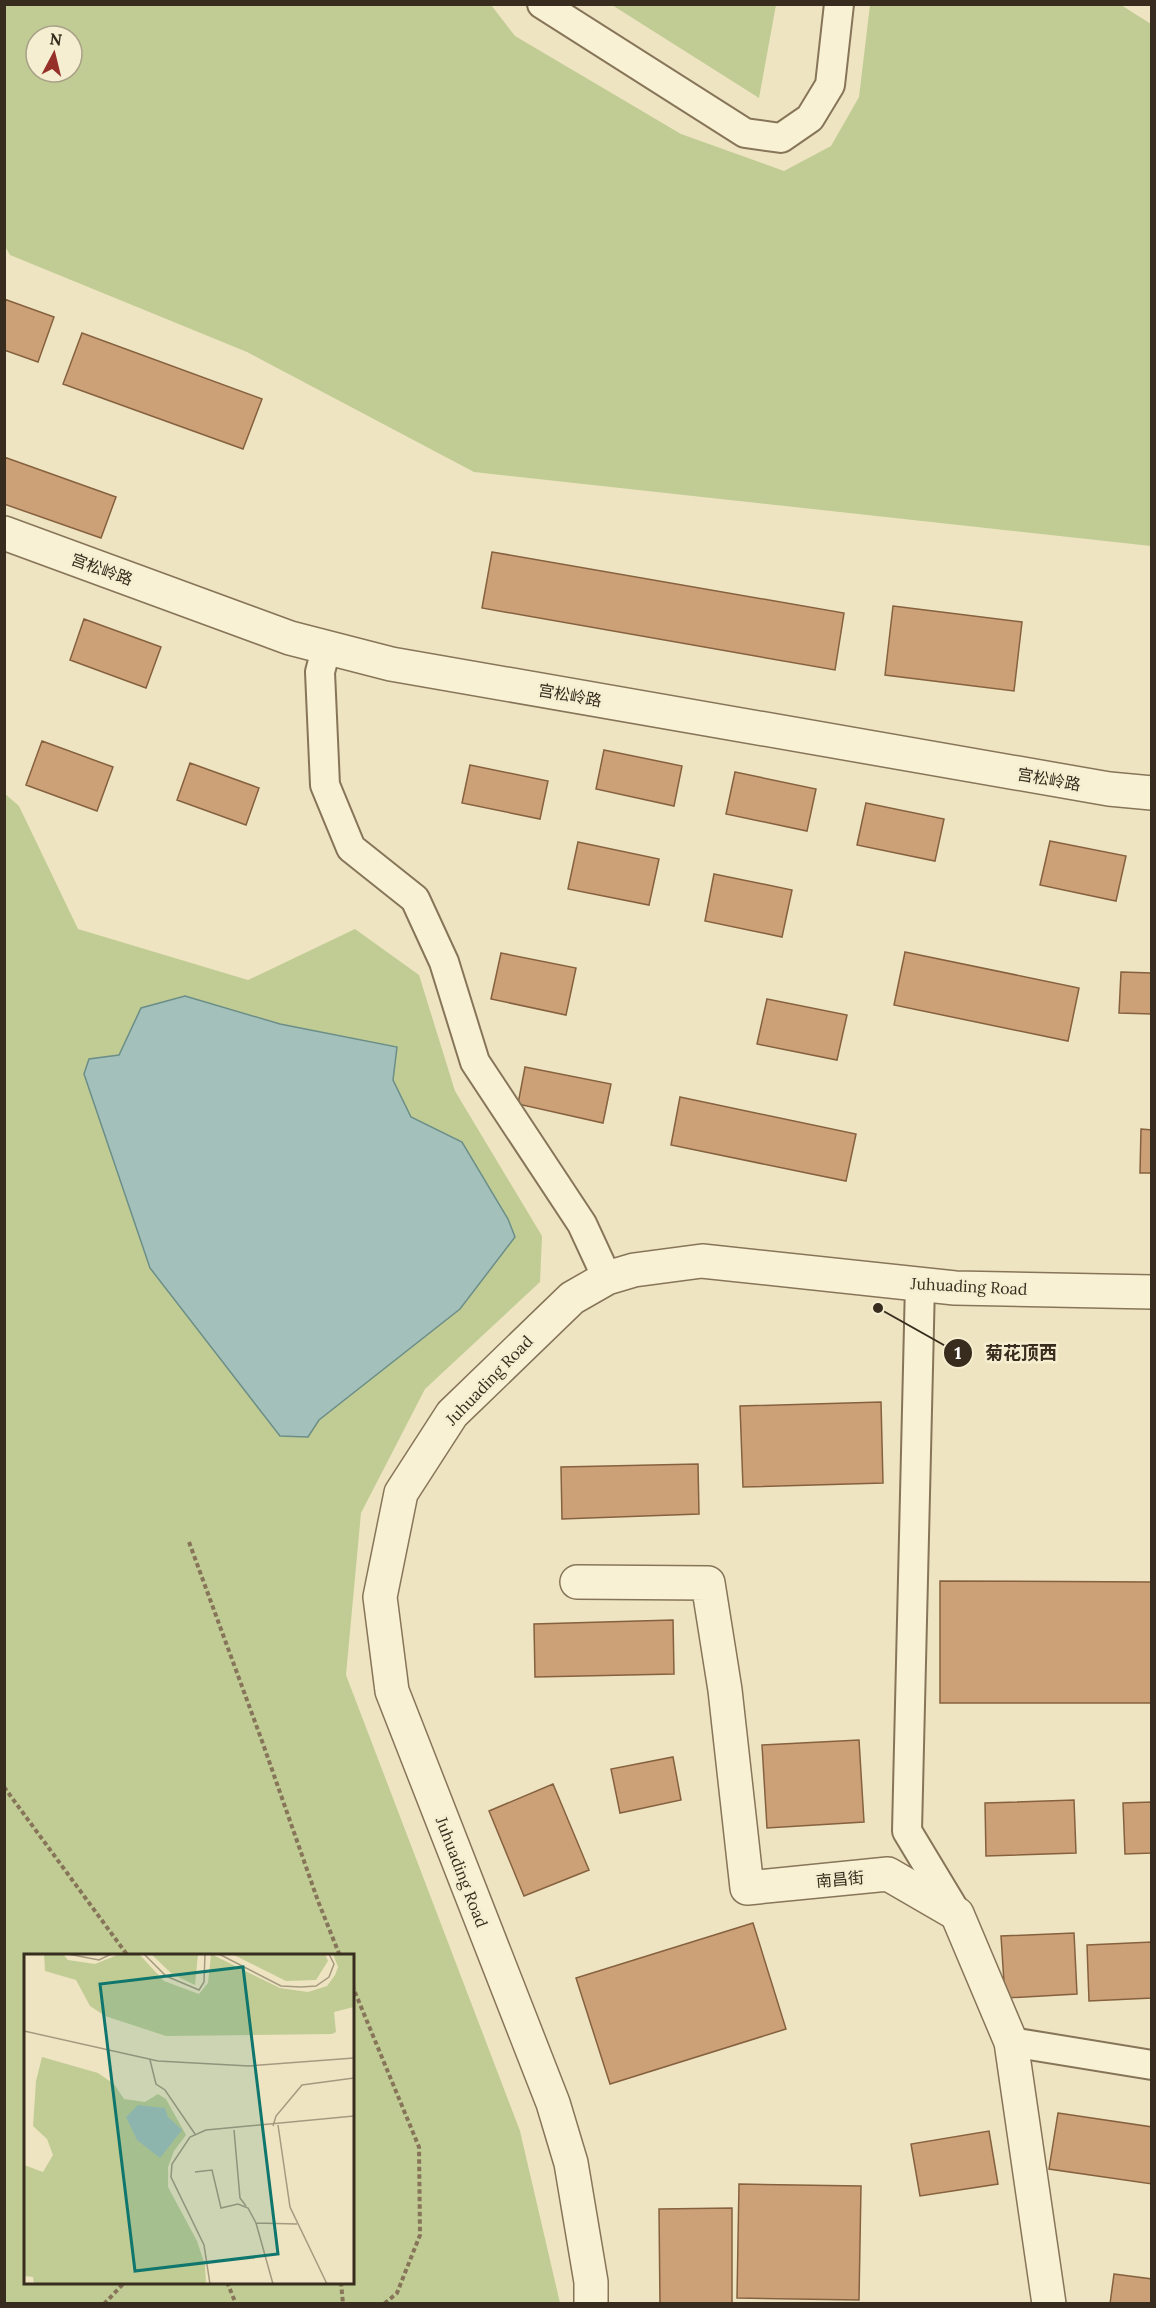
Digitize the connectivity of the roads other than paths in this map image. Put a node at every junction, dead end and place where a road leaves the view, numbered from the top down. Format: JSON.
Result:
{"nodes":[{"id":1,"x":542,"y":4,"type":"edge"},
{"id":2,"x":839,"y":4,"type":"edge"},
{"id":3,"x":4,"y":533,"type":"edge"},
{"id":4,"x":326,"y":649,"type":"junction"},
{"id":5,"x":1152,"y":794,"type":"edge"},
{"id":6,"x":608,"y":1278,"type":"junction"},
{"id":7,"x":920,"y":1284,"type":"junction"},
{"id":8,"x":1152,"y":1292,"type":"edge"},
{"id":9,"x":577,"y":1582,"type":"dead end"},
{"id":10,"x":957,"y":1914,"type":"junction"},
{"id":11,"x":1011,"y":2042,"type":"junction"},
{"id":12,"x":1152,"y":2065,"type":"edge"},
{"id":13,"x":591,"y":2304,"type":"edge"},
{"id":14,"x":1049,"y":2304,"type":"edge"}],
"edges":[{"from":1,"to":2,"type":"street"},
{"from":3,"to":4,"type":"street","name":"宫松岭路"},
{"from":4,"to":5,"type":"street","name":"宫松岭路"},
{"from":4,"to":6,"type":"street"},
{"from":6,"to":7,"type":"street","name":"Juhuading Road"},
{"from":6,"to":13,"type":"street","name":"Juhuading Road"},
{"from":7,"to":8,"type":"street","name":"Juhuading Road"},
{"from":7,"to":10,"type":"street"},
{"from":9,"to":10,"type":"street","name":"南昌街"},
{"from":10,"to":11,"type":"street"},
{"from":11,"to":12,"type":"street"},
{"from":11,"to":14,"type":"street"}]}
